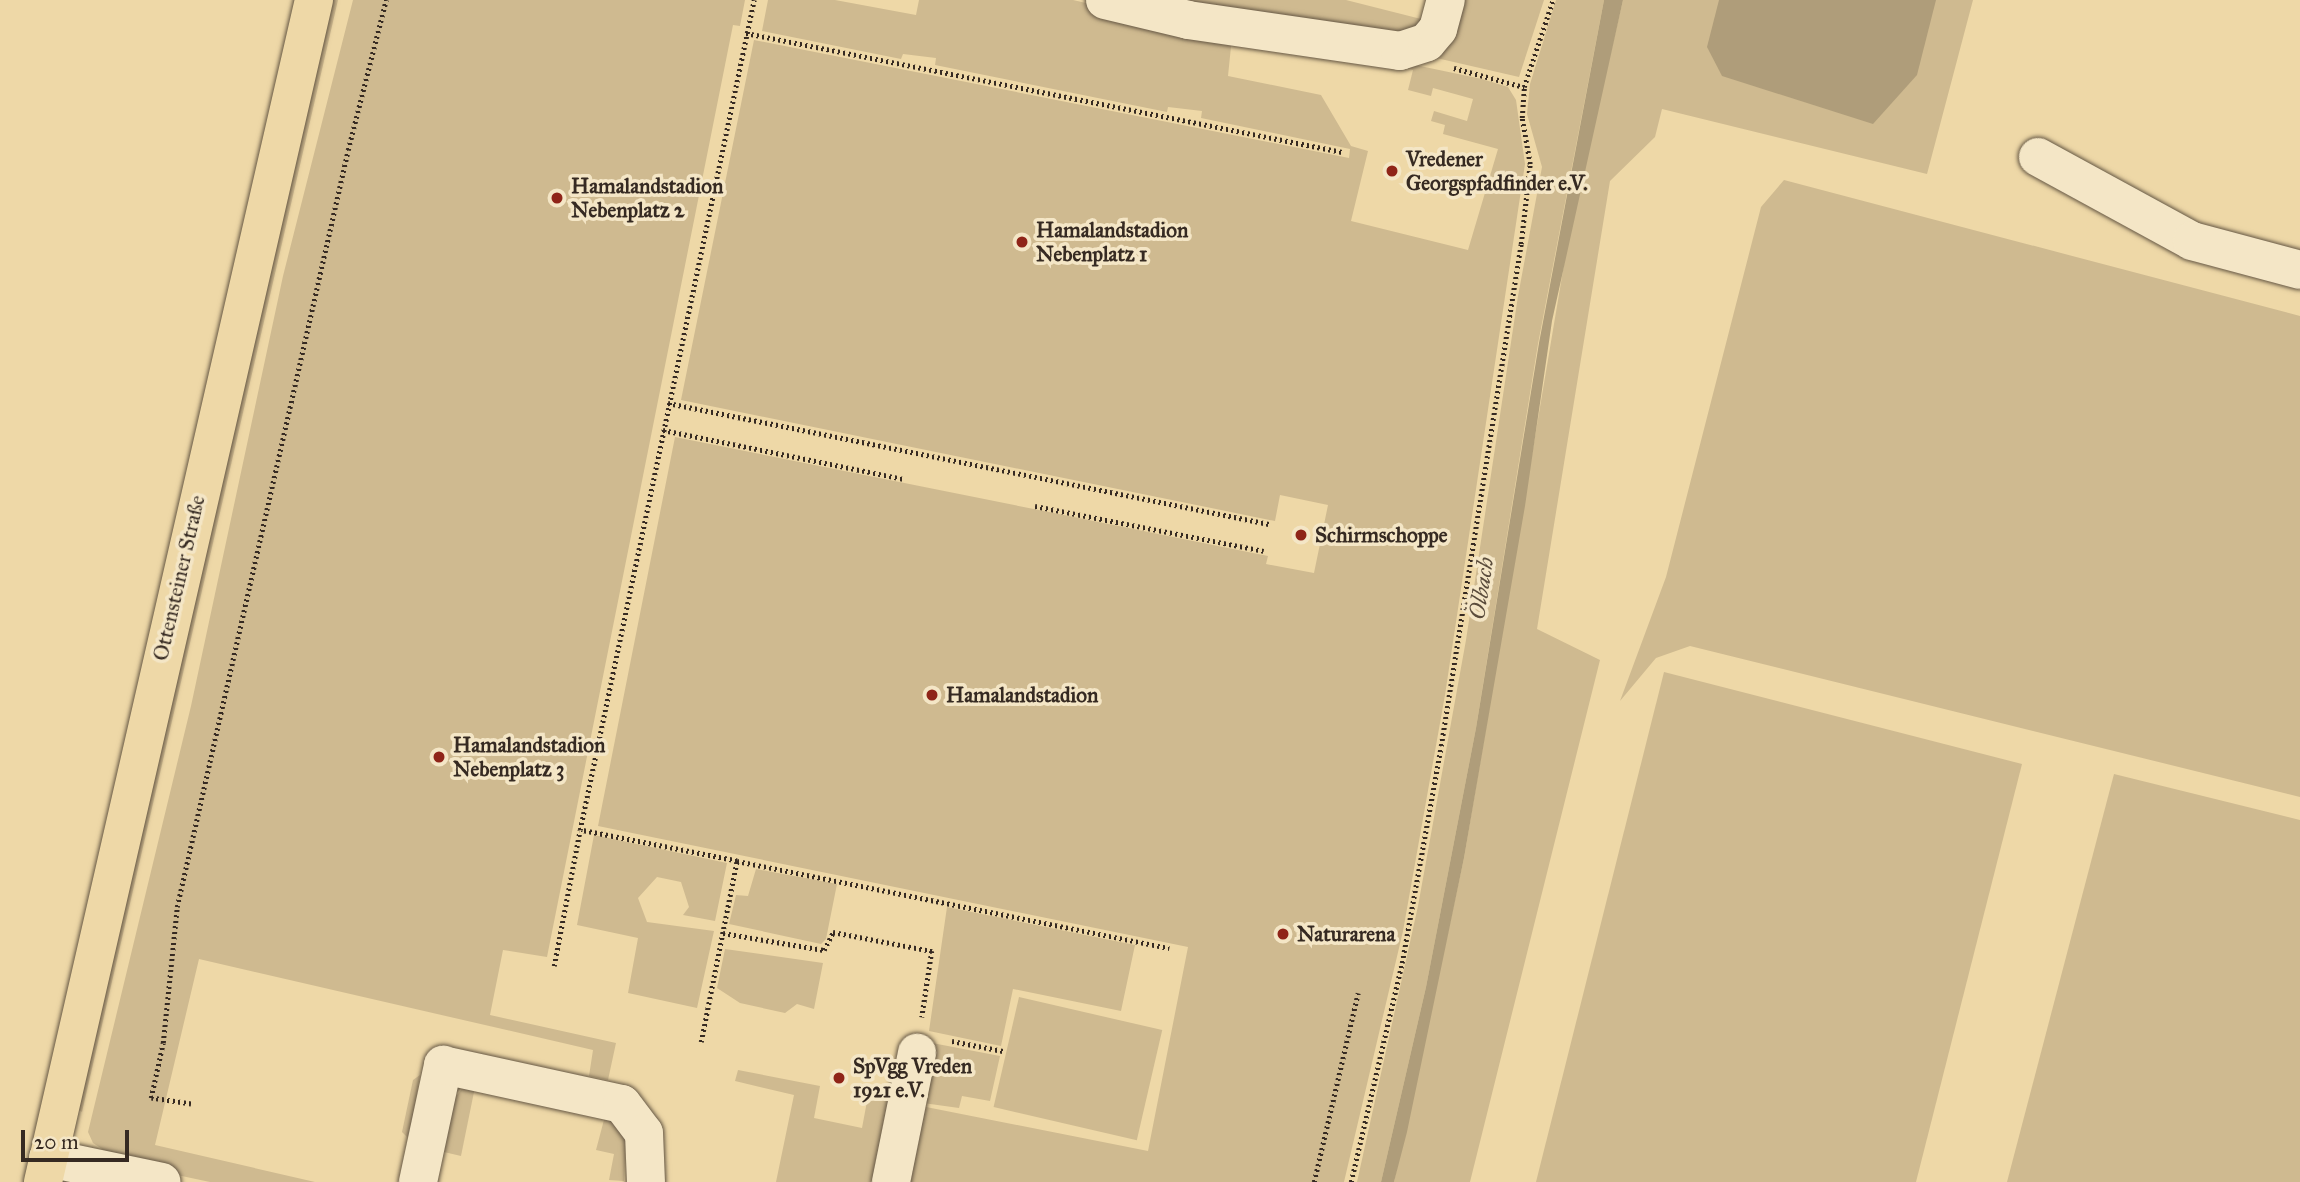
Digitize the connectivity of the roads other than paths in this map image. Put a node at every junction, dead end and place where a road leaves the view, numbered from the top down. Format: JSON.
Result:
{"nodes":[{"id":1,"x":314,"y":0,"type":"edge"},
{"id":2,"x":1105,"y":0,"type":"edge"},
{"id":3,"x":1446,"y":0,"type":"edge"},
{"id":4,"x":2038,"y":157,"type":"dead end"},
{"id":5,"x":2300,"y":270,"type":"edge"},
{"id":6,"x":927,"y":1038,"type":"road end"},
{"id":7,"x":46,"y":1170,"type":"edge"},
{"id":8,"x":162,"y":1182,"type":"edge"},
{"id":9,"x":418,"y":1182,"type":"edge"},
{"id":10,"x":646,"y":1182,"type":"edge"},
{"id":11,"x":891,"y":1182,"type":"edge"}],
"edges":[{"from":1,"to":7,"type":"main road","name":"Ottensteiner Straße"},
{"from":2,"to":3,"type":"street"},
{"from":4,"to":5,"type":"street"},
{"from":6,"to":11,"type":"street"},
{"from":7,"to":8,"type":"street","name":"Ottensteiner Straße"},
{"from":9,"to":10,"type":"street"}]}
